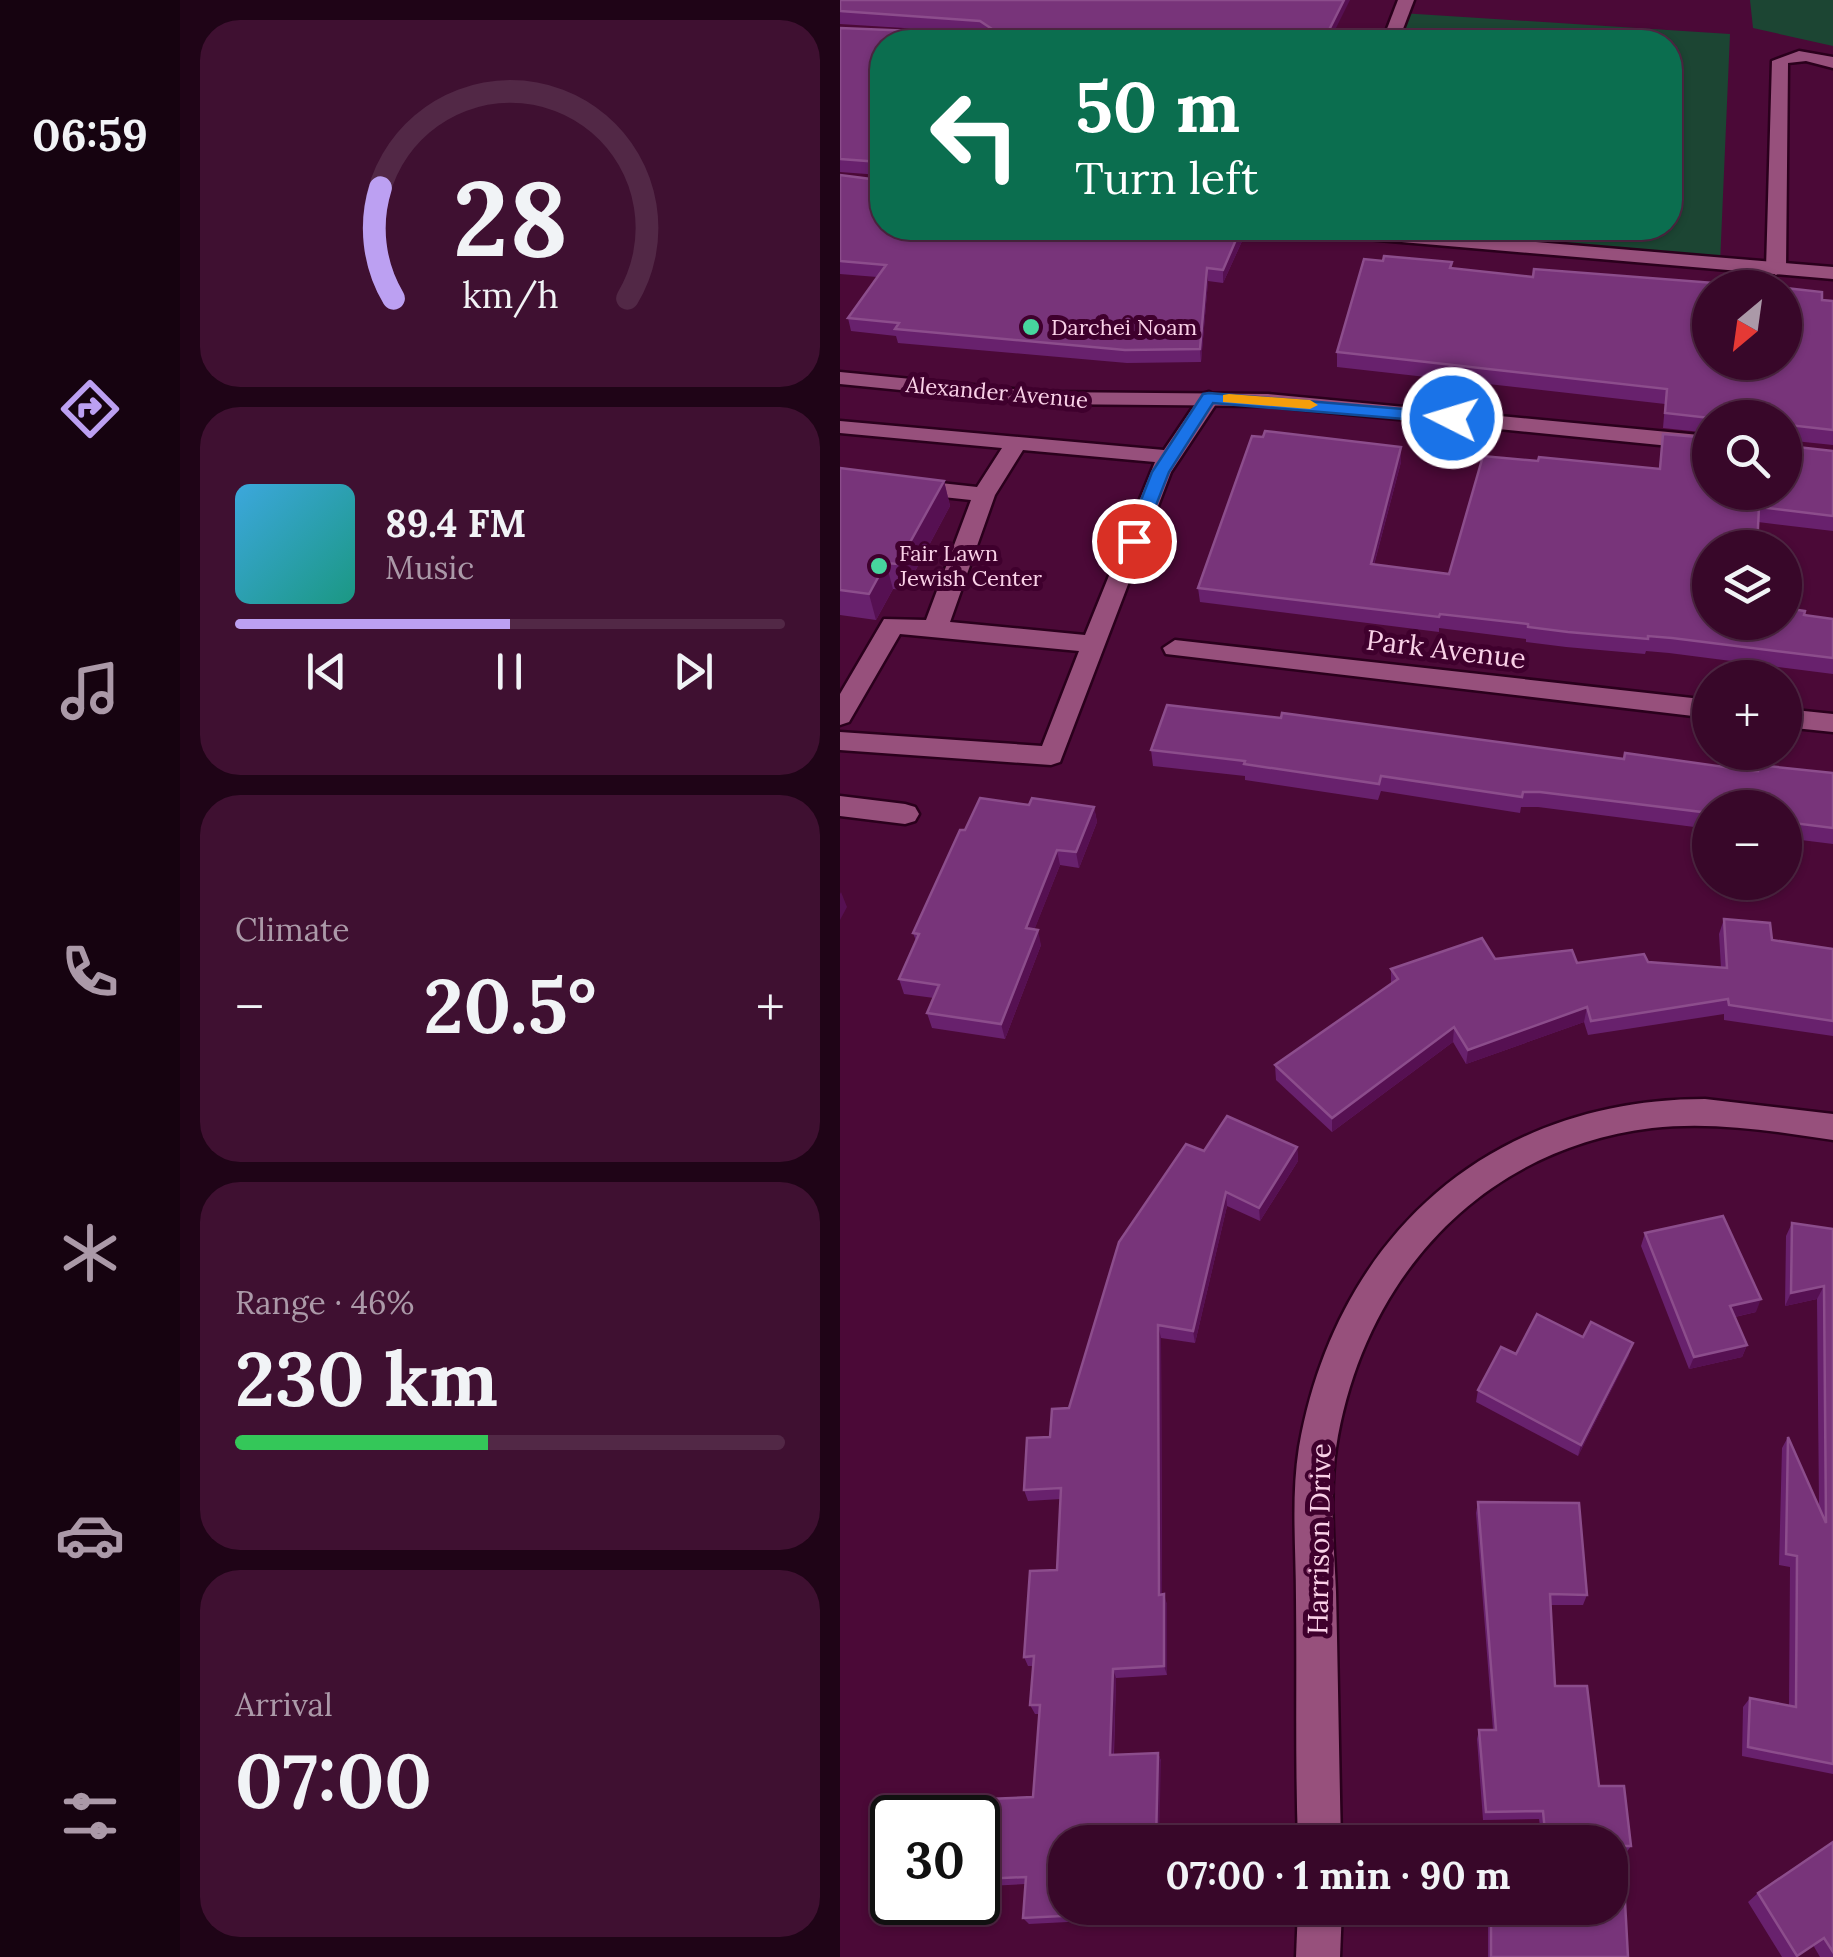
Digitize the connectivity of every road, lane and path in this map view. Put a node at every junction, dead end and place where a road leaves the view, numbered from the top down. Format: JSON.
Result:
{"nodes":[{"id":1,"x":1406,"y":0,"type":"edge"},
{"id":2,"x":1395,"y":30,"type":"edge"},
{"id":3,"x":1833,"y":63,"type":"edge"},
{"id":4,"x":1454,"y":240,"type":"edge"},
{"id":5,"x":1776,"y":268,"type":"junction"},
{"id":6,"x":1833,"y":274,"type":"edge"},
{"id":7,"x":840,"y":378,"type":"edge"},
{"id":8,"x":1209,"y":398,"type":"junction"},
{"id":9,"x":840,"y":427,"type":"edge"},
{"id":10,"x":1692,"y":441,"type":"edge"},
{"id":11,"x":1016,"y":444,"type":"junction"},
{"id":12,"x":1170,"y":457,"type":"junction"},
{"id":13,"x":840,"y":479,"type":"edge"},
{"id":14,"x":984,"y":494,"type":"junction"},
{"id":15,"x":936,"y":627,"type":"junction"},
{"id":16,"x":1094,"y":644,"type":"junction"},
{"id":17,"x":1174,"y":648,"type":"dead end"},
{"id":18,"x":1692,"y":707,"type":"edge"},
{"id":19,"x":840,"y":716,"type":"edge"},
{"id":20,"x":1802,"y":720,"type":"edge"},
{"id":21,"x":1833,"y":723,"type":"edge"},
{"id":22,"x":840,"y":741,"type":"edge"},
{"id":23,"x":840,"y":806,"type":"edge"},
{"id":24,"x":905,"y":814,"type":"dead end"},
{"id":25,"x":1833,"y":1127,"type":"edge"},
{"id":26,"x":1319,"y":1825,"type":"edge"},
{"id":27,"x":1319,"y":1925,"type":"edge"},
{"id":28,"x":1318,"y":1957,"type":"edge"}],
"edges":[{"from":1,"to":2,"type":"street"},
{"from":3,"to":5,"type":"street"},
{"from":4,"to":5,"type":"street"},
{"from":5,"to":6,"type":"street"},
{"from":7,"to":8,"type":"street","name":"Alexander Avenue"},
{"from":8,"to":10,"type":"street","name":"Alexander Avenue"},
{"from":8,"to":12,"type":"street"},
{"from":9,"to":11,"type":"street"},
{"from":11,"to":12,"type":"street"},
{"from":11,"to":14,"type":"street"},
{"from":12,"to":16,"type":"street"},
{"from":13,"to":14,"type":"street"},
{"from":14,"to":15,"type":"street"},
{"from":15,"to":16,"type":"street"},
{"from":15,"to":19,"type":"street"},
{"from":16,"to":22,"type":"street"},
{"from":17,"to":18,"type":"street","name":"Park Avenue"},
{"from":20,"to":21,"type":"street"},
{"from":23,"to":24,"type":"street"},
{"from":25,"to":26,"type":"street","name":"Harrison Drive"},
{"from":27,"to":28,"type":"street"}]}
